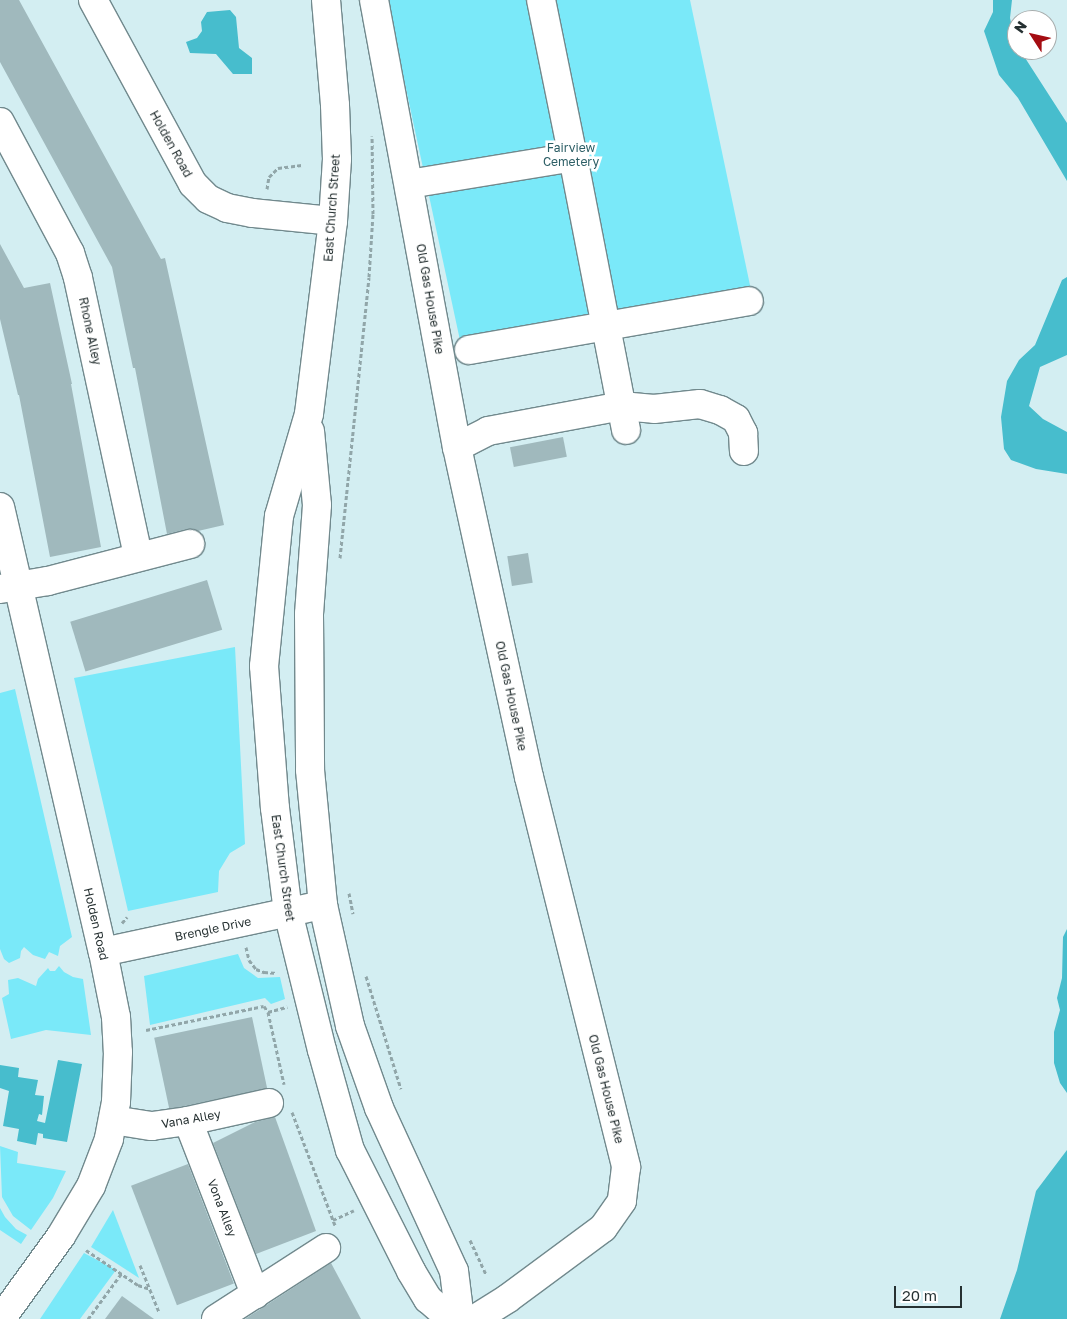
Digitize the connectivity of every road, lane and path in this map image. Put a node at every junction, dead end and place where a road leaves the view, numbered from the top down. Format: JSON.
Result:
{"nodes":[{"id":1,"x":93,"y":0,"type":"edge"},
{"id":2,"x":326,"y":0,"type":"edge"},
{"id":3,"x":374,"y":0,"type":"edge"},
{"id":4,"x":541,"y":0,"type":"edge"},
{"id":5,"x":0,"y":122,"type":"edge"},
{"id":6,"x":371,"y":130,"type":"dead end"},
{"id":7,"x":573,"y":157,"type":"junction"},
{"id":8,"x":302,"y":165,"type":"dead end"},
{"id":9,"x":409,"y":184,"type":"junction"},
{"id":10,"x":266,"y":193,"type":"dead end"},
{"id":11,"x":333,"y":221,"type":"junction"},
{"id":12,"x":749,"y":301,"type":"dead end"},
{"id":13,"x":605,"y":326,"type":"junction"},
{"id":14,"x":469,"y":350,"type":"dead end"},
{"id":15,"x":309,"y":414,"type":"junction"},
{"id":16,"x":624,"y":418,"type":"junction"},
{"id":17,"x":457,"y":448,"type":"junction"},
{"id":18,"x":744,"y":451,"type":"dead end"},
{"id":19,"x":0,"y":507,"type":"edge"},
{"id":20,"x":190,"y":544,"type":"dead end"},
{"id":21,"x":138,"y":556,"type":"junction"},
{"id":22,"x":340,"y":568,"type":"dead end"},
{"id":23,"x":8,"y":587,"type":"edge"},
{"id":24,"x":348,"y":885,"type":"dead end"},
{"id":25,"x":323,"y":905,"type":"junction"},
{"id":26,"x":288,"y":912,"type":"junction"},
{"id":27,"x":353,"y":916,"type":"dead end"},
{"id":28,"x":246,"y":947,"type":"dead end"},
{"id":29,"x":103,"y":952,"type":"junction"},
{"id":30,"x":286,"y":970,"type":"dead end"},
{"id":31,"x":366,"y":973,"type":"dead end"},
{"id":32,"x":295,"y":1006,"type":"dead end"},
{"id":33,"x":268,"y":1012,"type":"dead end"},
{"id":34,"x":402,"y":1092,"type":"dead end"},
{"id":35,"x":269,"y":1103,"type":"dead end"},
{"id":36,"x":113,"y":1120,"type":"junction"},
{"id":37,"x":188,"y":1121,"type":"junction"},
{"id":38,"x":356,"y":1209,"type":"dead end"},
{"id":39,"x":333,"y":1220,"type":"dead end"},
{"id":40,"x":469,"y":1239,"type":"dead end"},
{"id":41,"x":326,"y":1248,"type":"dead end"},
{"id":42,"x":86,"y":1250,"type":"dead end"},
{"id":43,"x":140,"y":1265,"type":"dead end"},
{"id":44,"x":121,"y":1274,"type":"junction"},
{"id":45,"x":486,"y":1274,"type":"dead end"},
{"id":46,"x":150,"y":1288,"type":"junction"},
{"id":47,"x":255,"y":1294,"type":"junction"},
{"id":48,"x":159,"y":1312,"type":"dead end"},
{"id":49,"x":1,"y":1319,"type":"edge"},
{"id":50,"x":88,"y":1319,"type":"edge"},
{"id":51,"x":216,"y":1319,"type":"edge"},
{"id":52,"x":452,"y":1319,"type":"edge"},
{"id":53,"x":460,"y":1319,"type":"edge"},
{"id":54,"x":475,"y":1319,"type":"edge"}],
"edges":[{"from":1,"to":11,"type":"street","name":"Holden Road"},
{"from":2,"to":11,"type":"street","name":"East Church Street"},
{"from":3,"to":9,"type":"street","name":"Old Gas House Pike"},
{"from":4,"to":7,"type":"street"},
{"from":5,"to":21,"type":"street","name":"Rhone Alley"},
{"from":6,"to":22,"type":"path"},
{"from":7,"to":9,"type":"street"},
{"from":7,"to":13,"type":"street"},
{"from":8,"to":10,"type":"path"},
{"from":9,"to":17,"type":"street","name":"Old Gas House Pike"},
{"from":11,"to":15,"type":"street","name":"East Church Street"},
{"from":12,"to":13,"type":"street"},
{"from":13,"to":14,"type":"street"},
{"from":13,"to":16,"type":"street"},
{"from":15,"to":25,"type":"street","name":"East Church Street"},
{"from":15,"to":26,"type":"street","name":"East Church Street"},
{"from":16,"to":17,"type":"street"},
{"from":16,"to":18,"type":"street"},
{"from":17,"to":54,"type":"street","name":"Old Gas House Pike"},
{"from":19,"to":23,"type":"street","name":"Holden Road"},
{"from":20,"to":21,"type":"street"},
{"from":21,"to":23,"type":"street"},
{"from":23,"to":29,"type":"street","name":"Holden Road"},
{"from":24,"to":27,"type":"path"},
{"from":25,"to":26,"type":"street","name":"Brengle Drive"},
{"from":25,"to":53,"type":"street","name":"East Church Street"},
{"from":26,"to":29,"type":"street","name":"Brengle Drive"},
{"from":26,"to":52,"type":"street","name":"East Church Street"},
{"from":28,"to":30,"type":"path"},
{"from":29,"to":36,"type":"street","name":"Holden Road"},
{"from":31,"to":34,"type":"path"},
{"from":32,"to":33,"type":"path"},
{"from":35,"to":37,"type":"street","name":"Vana Alley"},
{"from":36,"to":37,"type":"street","name":"Vana Alley"},
{"from":36,"to":49,"type":"street","name":"Holden Road"},
{"from":37,"to":47,"type":"street","name":"Vona Alley"},
{"from":38,"to":39,"type":"path"},
{"from":40,"to":45,"type":"path"},
{"from":41,"to":47,"type":"street"},
{"from":42,"to":44,"type":"path"},
{"from":43,"to":46,"type":"path"},
{"from":44,"to":46,"type":"path"},
{"from":44,"to":50,"type":"path"},
{"from":46,"to":48,"type":"path"},
{"from":47,"to":51,"type":"street"}]}
